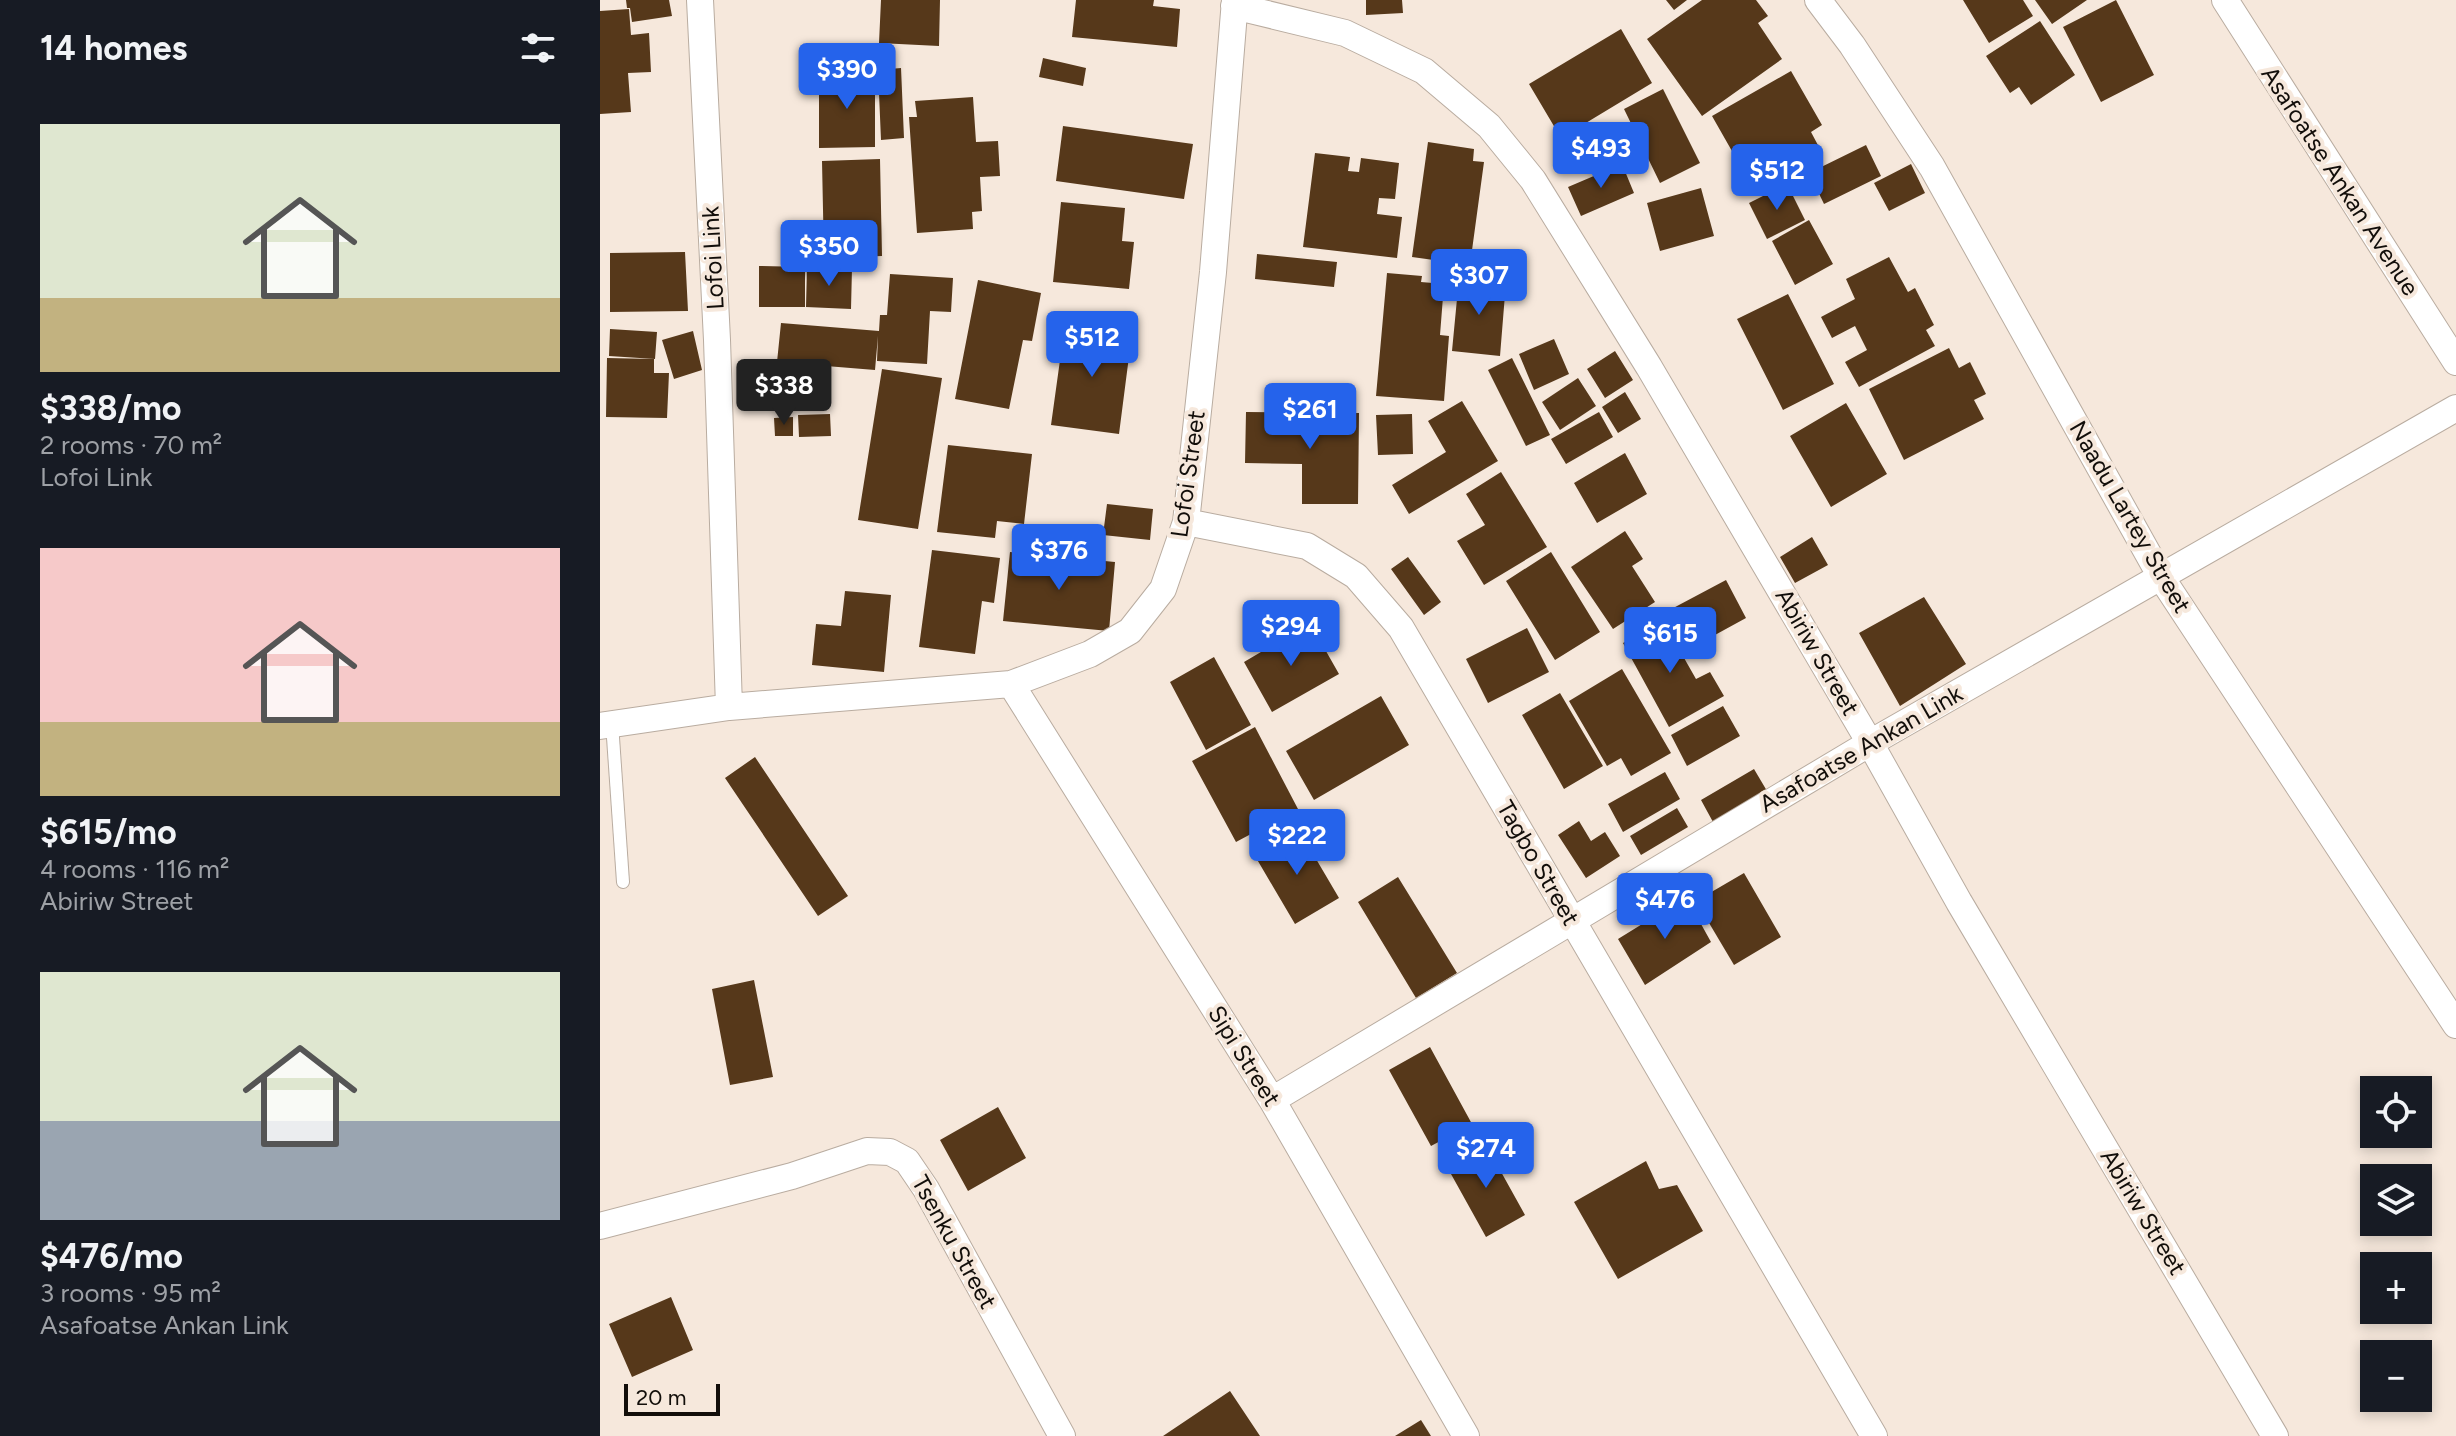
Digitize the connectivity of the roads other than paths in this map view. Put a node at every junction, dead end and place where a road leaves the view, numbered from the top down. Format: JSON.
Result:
{"nodes":[{"id":1,"x":700,"y":0,"type":"edge"},
{"id":2,"x":1818,"y":0,"type":"edge"},
{"id":3,"x":2225,"y":0,"type":"edge"},
{"id":4,"x":1234,"y":3,"type":"edge"},
{"id":5,"x":2456,"y":362,"type":"edge"},
{"id":6,"x":2456,"y":408,"type":"edge"},
{"id":7,"x":1186,"y":522,"type":"junction"},
{"id":8,"x":2161,"y":577,"type":"junction"},
{"id":9,"x":1011,"y":684,"type":"junction"},
{"id":10,"x":729,"y":707,"type":"junction"},
{"id":11,"x":606,"y":725,"type":"edge"},
{"id":12,"x":1870,"y":743,"type":"junction"},
{"id":13,"x":623,"y":882,"type":"dead end"},
{"id":14,"x":1571,"y":919,"type":"junction"},
{"id":15,"x":2456,"y":1025,"type":"edge"},
{"id":16,"x":1272,"y":1100,"type":"junction"},
{"id":17,"x":600,"y":1226,"type":"edge"},
{"id":18,"x":1062,"y":1436,"type":"edge"},
{"id":19,"x":1466,"y":1436,"type":"edge"},
{"id":20,"x":1874,"y":1436,"type":"edge"},
{"id":21,"x":2275,"y":1436,"type":"edge"}],
"edges":[{"from":1,"to":10,"type":"street","name":"Lofoi Link"},
{"from":2,"to":8,"type":"street","name":"Naadu Lartey Street"},
{"from":3,"to":5,"type":"street","name":"Asafoatse Ankan Avenue"},
{"from":4,"to":7,"type":"street","name":"Lofoi Street"},
{"from":4,"to":12,"type":"street","name":"Abiriw Street"},
{"from":6,"to":8,"type":"street","name":"Asafoatse Ankan Link"},
{"from":7,"to":9,"type":"street","name":"Lofoi Street"},
{"from":7,"to":14,"type":"street","name":"Tagbo Street"},
{"from":8,"to":12,"type":"street","name":"Asafoatse Ankan Link"},
{"from":8,"to":15,"type":"street","name":"Naadu Lartey Street"},
{"from":9,"to":10,"type":"street","name":"Lofoi Street"},
{"from":9,"to":16,"type":"street","name":"Sipi Street"},
{"from":10,"to":11,"type":"street","name":"Lofoi Street"},
{"from":11,"to":13,"type":"lane"},
{"from":12,"to":14,"type":"street","name":"Asafoatse Ankan Link"},
{"from":12,"to":21,"type":"street","name":"Abiriw Street"},
{"from":14,"to":16,"type":"street","name":"Asafoatse Ankan Link"},
{"from":14,"to":20,"type":"street","name":"Tagbo Street"},
{"from":16,"to":19,"type":"street","name":"Sipi Street"},
{"from":17,"to":18,"type":"street","name":"Tsenku Street"}]}
